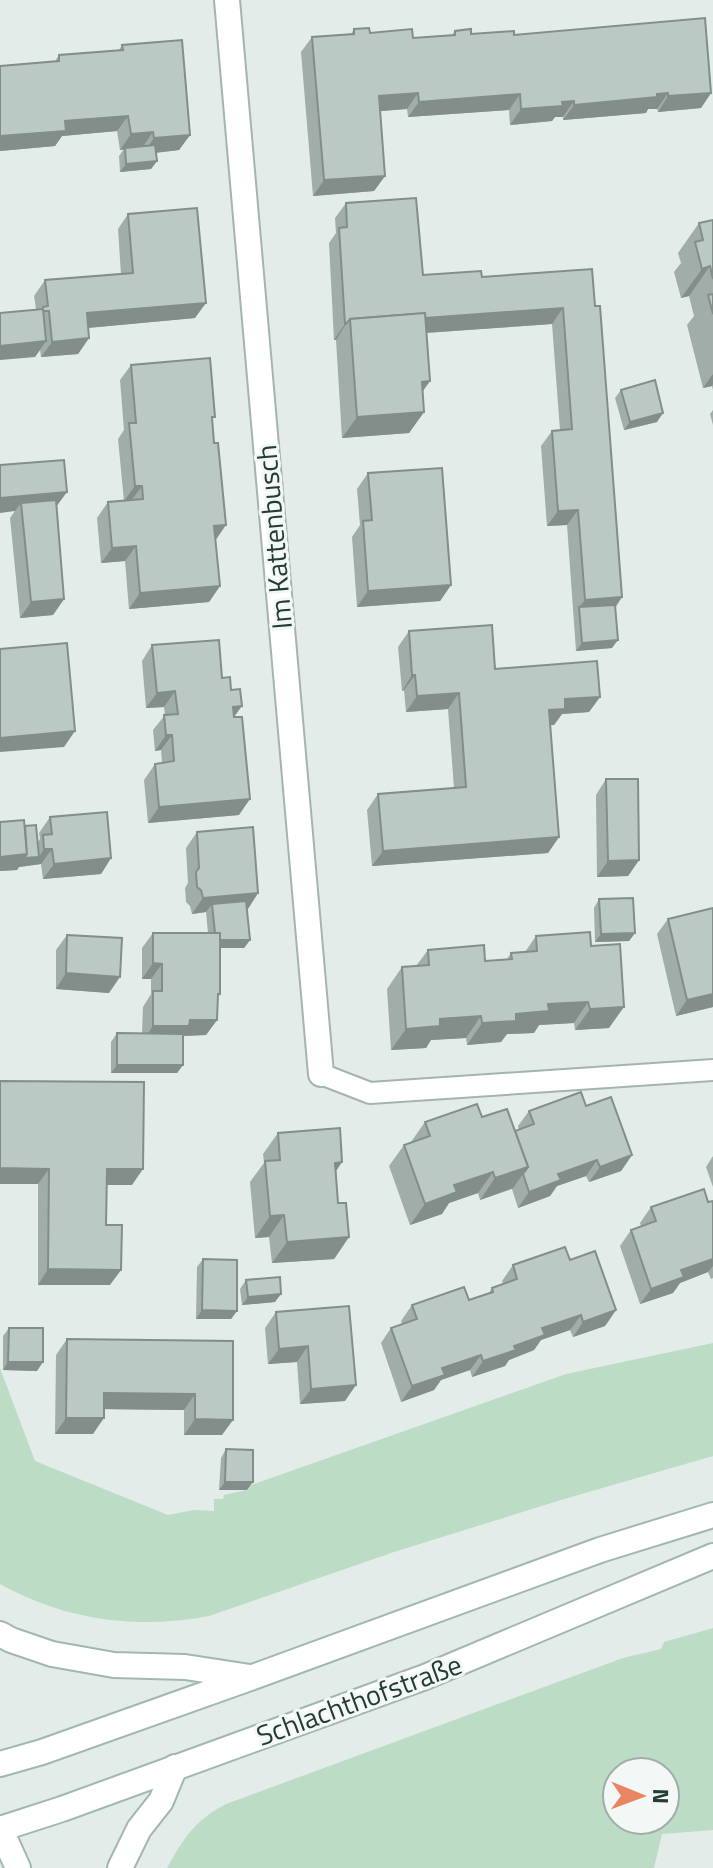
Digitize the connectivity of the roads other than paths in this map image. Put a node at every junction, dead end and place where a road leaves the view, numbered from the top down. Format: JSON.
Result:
{"nodes":[{"id":1,"x":227,"y":0,"type":"edge"},
{"id":2,"x":713,"y":1070,"type":"edge"},
{"id":3,"x":321,"y":1074,"type":"joint"},
{"id":4,"x":713,"y":1515,"type":"edge"},
{"id":5,"x":713,"y":1556,"type":"edge"},
{"id":6,"x":0,"y":1634,"type":"edge"},
{"id":7,"x":253,"y":1677,"type":"junction"},
{"id":8,"x":0,"y":1764,"type":"edge"},
{"id":9,"x":175,"y":1767,"type":"junction"},
{"id":10,"x":0,"y":1828,"type":"edge"},
{"id":11,"x":18,"y":1868,"type":"edge"},
{"id":12,"x":120,"y":1868,"type":"edge"}],
"edges":[{"from":1,"to":3,"type":"main road","name":"Im Kattenbusch"},
{"from":2,"to":3,"type":"lane"},
{"from":4,"to":7,"type":"main road","name":"Schlachthofstraße"},
{"from":5,"to":9,"type":"main road","name":"Schlachthofstraße"},
{"from":6,"to":7,"type":"main road"},
{"from":7,"to":8,"type":"main road","name":"Schlachthofstraße"},
{"from":9,"to":10,"type":"main road","name":"Schlachthofstraße"},
{"from":9,"to":12,"type":"main road"},
{"from":10,"to":11,"type":"main road"}]}
